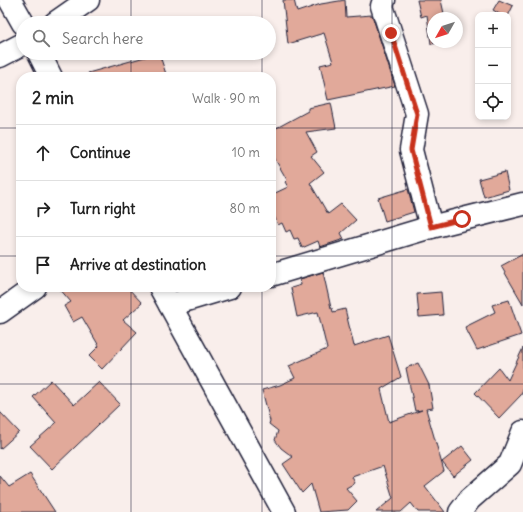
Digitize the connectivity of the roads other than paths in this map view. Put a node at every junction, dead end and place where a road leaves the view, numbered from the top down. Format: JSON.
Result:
{"nodes":[{"id":1,"x":10,"y":0,"type":"edge"},
{"id":2,"x":88,"y":0,"type":"edge"},
{"id":3,"x":384,"y":0,"type":"edge"},
{"id":4,"x":19,"y":16,"type":"edge"},
{"id":5,"x":65,"y":16,"type":"edge"},
{"id":6,"x":16,"y":48,"type":"edge"},
{"id":7,"x":0,"y":56,"type":"edge"},
{"id":8,"x":43,"y":60,"type":"edge"},
{"id":9,"x":49,"y":72,"type":"edge"},
{"id":10,"x":523,"y":204,"type":"edge"},
{"id":11,"x":431,"y":227,"type":"junction"},
{"id":12,"x":276,"y":274,"type":"edge"},
{"id":13,"x":29,"y":292,"type":"edge"},
{"id":14,"x":194,"y":292,"type":"edge"},
{"id":15,"x":165,"y":296,"type":"edge"},
{"id":16,"x":0,"y":312,"type":"edge"},
{"id":17,"x":523,"y":432,"type":"edge"},
{"id":18,"x":284,"y":512,"type":"edge"},
{"id":19,"x":460,"y":512,"type":"edge"}],
"edges":[{"from":1,"to":4,"type":"street"},
{"from":2,"to":5,"type":"street"},
{"from":3,"to":11,"type":"street"},
{"from":6,"to":7,"type":"street"},
{"from":8,"to":9,"type":"street"},
{"from":10,"to":11,"type":"street"},
{"from":11,"to":12,"type":"street"},
{"from":13,"to":16,"type":"street"},
{"from":14,"to":15,"type":"street"},
{"from":15,"to":18,"type":"street"},
{"from":17,"to":19,"type":"street"}]}
